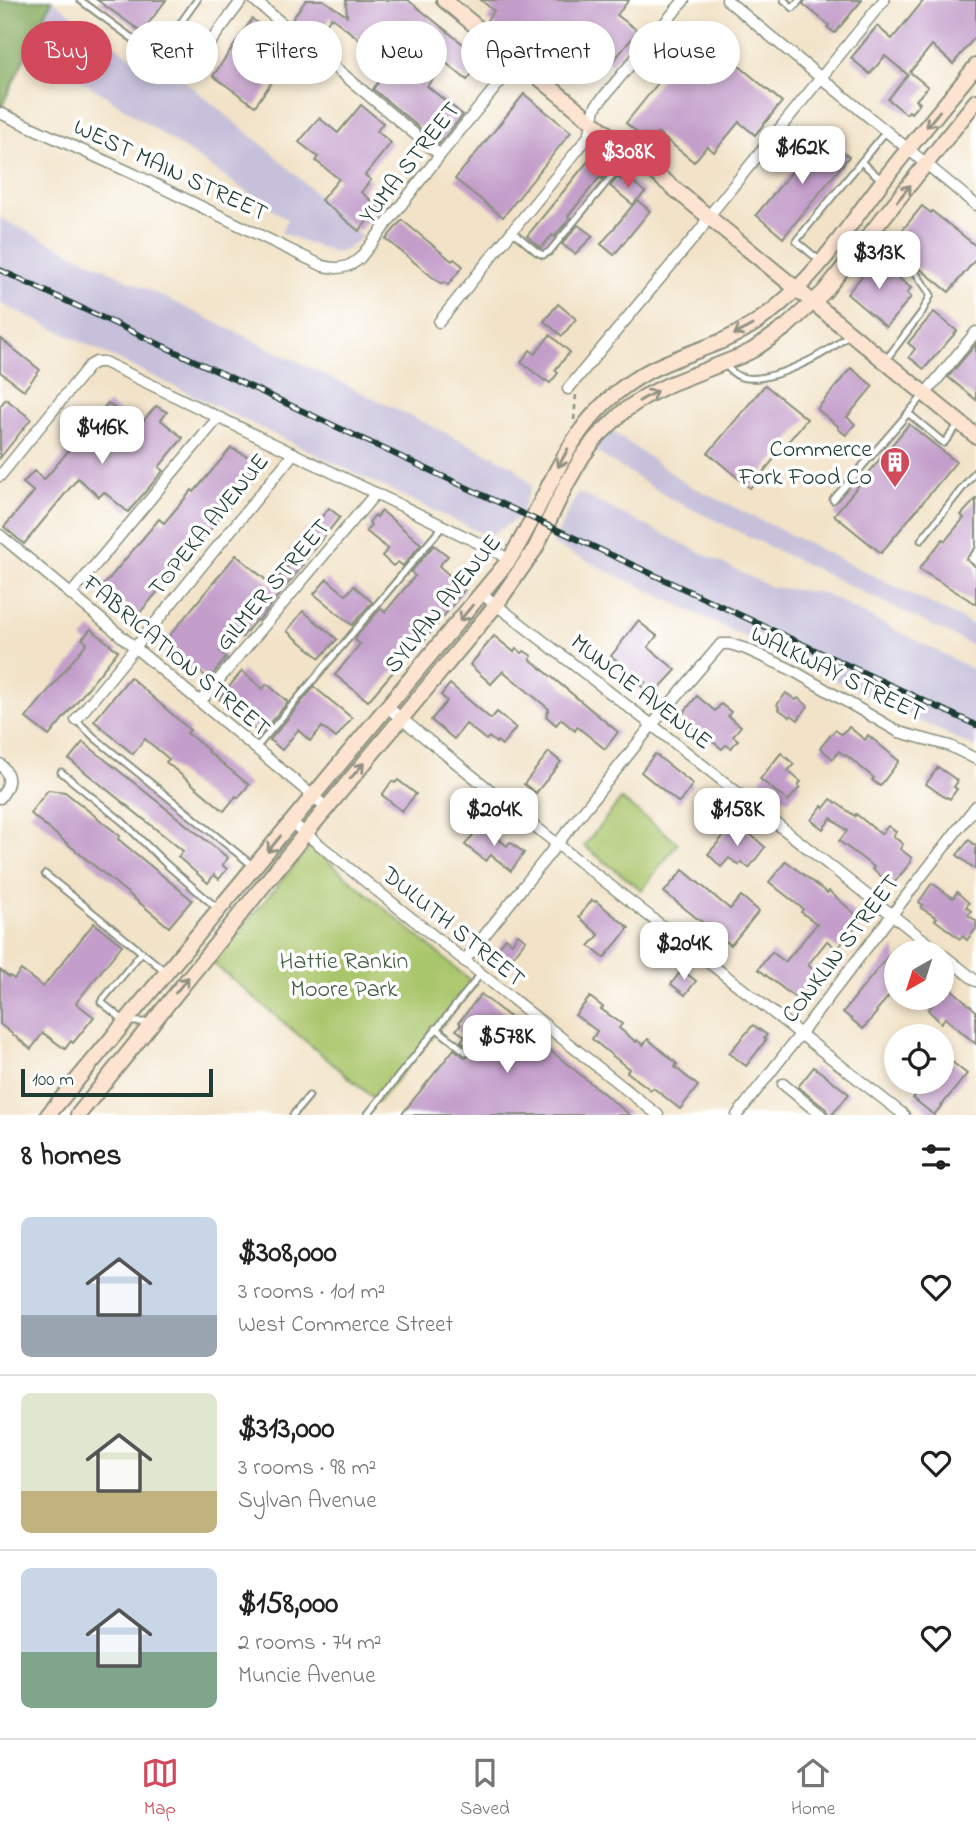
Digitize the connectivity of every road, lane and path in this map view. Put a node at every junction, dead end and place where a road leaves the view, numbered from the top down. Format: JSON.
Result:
{"nodes":[{"id":1,"x":80,"y":0,"type":"edge"},
{"id":2,"x":197,"y":0,"type":"edge"},
{"id":3,"x":242,"y":0,"type":"edge"},
{"id":4,"x":254,"y":0,"type":"edge"},
{"id":5,"x":444,"y":0,"type":"edge"},
{"id":6,"x":684,"y":0,"type":"edge"},
{"id":7,"x":727,"y":0,"type":"edge"},
{"id":8,"x":784,"y":0,"type":"edge"},
{"id":9,"x":800,"y":0,"type":"edge"},
{"id":10,"x":884,"y":0,"type":"edge"},
{"id":11,"x":470,"y":21,"type":"edge"},
{"id":12,"x":218,"y":33,"type":"edge"},
{"id":13,"x":976,"y":66,"type":"edge"},
{"id":14,"x":820,"y":78,"type":"junction"},
{"id":15,"x":498,"y":84,"type":"edge"},
{"id":16,"x":546,"y":84,"type":"edge"},
{"id":17,"x":976,"y":101,"type":"edge"},
{"id":18,"x":0,"y":113,"type":"edge"},
{"id":19,"x":593,"y":122,"type":"junction"},
{"id":20,"x":887,"y":130,"type":"junction"},
{"id":21,"x":909,"y":148,"type":"junction"},
{"id":22,"x":631,"y":153,"type":"junction"},
{"id":23,"x":440,"y":155,"type":"junction"},
{"id":24,"x":860,"y":162,"type":"junction"},
{"id":25,"x":927,"y":163,"type":"junction"},
{"id":26,"x":883,"y":181,"type":"junction"},
{"id":27,"x":976,"y":205,"type":"edge"},
{"id":28,"x":708,"y":217,"type":"junction"},
{"id":29,"x":512,"y":231,"type":"junction"},
{"id":30,"x":871,"y":233,"type":"junction"},
{"id":31,"x":821,"y":262,"type":"junction"},
{"id":32,"x":323,"y":266,"type":"joint"},
{"id":33,"x":797,"y":289,"type":"junction"},
{"id":34,"x":814,"y":302,"type":"junction"},
{"id":35,"x":439,"y":322,"type":"dead end"},
{"id":36,"x":850,"y":332,"type":"junction"},
{"id":37,"x":976,"y":332,"type":"edge"},
{"id":38,"x":885,"y":361,"type":"junction"},
{"id":39,"x":724,"y":363,"type":"junction"},
{"id":40,"x":570,"y":386,"type":"joint"},
{"id":41,"x":925,"y":394,"type":"junction"},
{"id":42,"x":908,"y":413,"type":"junction"},
{"id":43,"x":218,"y":418,"type":"junction"},
{"id":44,"x":574,"y":423,"type":"dead end"},
{"id":45,"x":960,"y":423,"type":"junction"},
{"id":46,"x":976,"y":436,"type":"edge"},
{"id":47,"x":294,"y":453,"type":"junction"},
{"id":48,"x":976,"y":471,"type":"edge"},
{"id":49,"x":0,"y":476,"type":"edge"},
{"id":50,"x":376,"y":493,"type":"junction"},
{"id":51,"x":833,"y":500,"type":"dead end"},
{"id":52,"x":443,"y":526,"type":"junction"},
{"id":53,"x":0,"y":535,"type":"edge"},
{"id":54,"x":921,"y":540,"type":"dead end"},
{"id":55,"x":509,"y":560,"type":"junction"},
{"id":56,"x":71,"y":594,"type":"junction"},
{"id":57,"x":482,"y":594,"type":"junction"},
{"id":58,"x":496,"y":605,"type":"junction"},
{"id":59,"x":135,"y":647,"type":"junction"},
{"id":60,"x":200,"y":702,"type":"junction"},
{"id":61,"x":387,"y":707,"type":"junction"},
{"id":62,"x":402,"y":719,"type":"junction"},
{"id":63,"x":76,"y":720,"type":"joint"},
{"id":64,"x":652,"y":725,"type":"junction"},
{"id":65,"x":256,"y":748,"type":"junction"},
{"id":66,"x":976,"y":759,"type":"edge"},
{"id":67,"x":0,"y":764,"type":"edge"},
{"id":68,"x":61,"y":772,"type":"dead end"},
{"id":69,"x":3,"y":794,"type":"edge"},
{"id":70,"x":313,"y":796,"type":"junction"},
{"id":71,"x":976,"y":806,"type":"edge"},
{"id":72,"x":326,"y":807,"type":"junction"},
{"id":73,"x":291,"y":822,"type":"junction"},
{"id":74,"x":304,"y":834,"type":"junction"},
{"id":75,"x":558,"y":844,"type":"junction"},
{"id":76,"x":254,"y":867,"type":"junction"},
{"id":77,"x":44,"y":874,"type":"dead end"},
{"id":78,"x":219,"y":910,"type":"junction"},
{"id":79,"x":891,"y":914,"type":"junction"},
{"id":80,"x":924,"y":940,"type":"edge"},
{"id":81,"x":142,"y":952,"type":"junction"},
{"id":82,"x":464,"y":961,"type":"junction"},
{"id":83,"x":954,"y":964,"type":"edge"},
{"id":84,"x":167,"y":973,"type":"junction"},
{"id":85,"x":480,"y":975,"type":"junction"},
{"id":86,"x":976,"y":981,"type":"edge"},
{"id":87,"x":126,"y":1022,"type":"junction"},
{"id":88,"x":153,"y":1022,"type":"junction"},
{"id":89,"x":436,"y":1028,"type":"junction"},
{"id":90,"x":802,"y":1034,"type":"junction"},
{"id":91,"x":466,"y":1052,"type":"dead end"},
{"id":92,"x":783,"y":1084,"type":"dead end"},
{"id":93,"x":309,"y":1096,"type":"dead end"},
{"id":94,"x":48,"y":1115,"type":"edge"},
{"id":95,"x":78,"y":1115,"type":"edge"},
{"id":96,"x":293,"y":1115,"type":"edge"},
{"id":97,"x":367,"y":1115,"type":"edge"},
{"id":98,"x":658,"y":1115,"type":"edge"},
{"id":99,"x":737,"y":1115,"type":"edge"},
{"id":100,"x":821,"y":1115,"type":"edge"},
{"id":101,"x":904,"y":1115,"type":"edge"}],
"edges":[{"from":1,"to":2,"type":"lane"},
{"from":3,"to":12,"type":"street"},
{"from":4,"to":23,"type":"street"},
{"from":5,"to":11,"type":"main road"},
{"from":6,"to":19,"type":"street"},
{"from":7,"to":14,"type":"street"},
{"from":8,"to":9,"type":"lane"},
{"from":10,"to":14,"type":"street"},
{"from":13,"to":21,"type":"main road","name":"SYLVAN AVENUE","one_way":true},
{"from":14,"to":20,"type":"street"},
{"from":14,"to":28,"type":"street"},
{"from":15,"to":23,"type":"street","name":"YUMA STREET"},
{"from":16,"to":19,"type":"main road"},
{"from":17,"to":25,"type":"main road","name":"SYLVAN AVENUE"},
{"from":18,"to":32,"type":"street","name":"WEST MAIN STREET"},
{"from":19,"to":22,"type":"main road"},
{"from":19,"to":29,"type":"street"},
{"from":20,"to":21,"type":"street"},
{"from":20,"to":24,"type":"lane"},
{"from":21,"to":25,"type":"street"},
{"from":21,"to":26,"type":"main road","name":"SYLVAN AVENUE"},
{"from":22,"to":28,"type":"main road"},
{"from":22,"to":29,"type":"lane"},
{"from":23,"to":32,"type":"street","name":"YUMA STREET"},
{"from":24,"to":26,"type":"lane"},
{"from":24,"to":31,"type":"lane"},
{"from":25,"to":27,"type":"street"},
{"from":30,"to":25,"type":"main road","name":"SYLVAN AVENUE","one_way":true},
{"from":26,"to":31,"type":"main road","name":"SYLVAN AVENUE"},
{"from":28,"to":33,"type":"main road"},
{"from":28,"to":40,"type":"street"},
{"from":29,"to":35,"type":"street"},
{"from":30,"to":34,"type":"main road","name":"SYLVAN AVENUE"},
{"from":30,"to":38,"type":"lane"},
{"from":31,"to":33,"type":"main road","name":"SYLVAN AVENUE"},
{"from":33,"to":34,"type":"main road"},
{"from":33,"to":55,"type":"main road","name":"SYLVAN AVENUE","one_way":true},
{"from":34,"to":36,"type":"main road"},
{"from":34,"to":39,"type":"main road","name":"SYLVAN AVENUE"},
{"from":36,"to":38,"type":"main road"},
{"from":36,"to":39,"type":"lane"},
{"from":37,"to":41,"type":"street"},
{"from":38,"to":41,"type":"main road"},
{"from":58,"to":39,"type":"main road","name":"SYLVAN AVENUE","one_way":true},
{"from":40,"to":44,"type":"path"},
{"from":41,"to":42,"type":"lane"},
{"from":41,"to":45,"type":"main road"},
{"from":42,"to":45,"type":"lane"},
{"from":42,"to":51,"type":"lane"},
{"from":43,"to":47,"type":"street"},
{"from":43,"to":49,"type":"street"},
{"from":43,"to":56,"type":"street"},
{"from":45,"to":46,"type":"main road"},
{"from":47,"to":50,"type":"street"},
{"from":47,"to":59,"type":"street","name":"TOPEKA AVENUE"},
{"from":48,"to":54,"type":"lane"},
{"from":50,"to":52,"type":"street"},
{"from":50,"to":60,"type":"street","name":"GILMER STREET"},
{"from":52,"to":55,"type":"street"},
{"from":52,"to":65,"type":"lane"},
{"from":53,"to":56,"type":"street","name":"FABRICATION STREET"},
{"from":55,"to":57,"type":"main road","name":"SYLVAN AVENUE"},
{"from":56,"to":59,"type":"street","name":"FABRICATION STREET"},
{"from":57,"to":58,"type":"street","name":"MUNCIE AVENUE"},
{"from":57,"to":61,"type":"main road","name":"SYLVAN AVENUE","one_way":true},
{"from":58,"to":62,"type":"main road","name":"SYLVAN AVENUE"},
{"from":58,"to":64,"type":"street","name":"MUNCIE AVENUE"},
{"from":59,"to":60,"type":"street","name":"FABRICATION STREET"},
{"from":59,"to":63,"type":"street","name":"TOPEKA AVENUE"},
{"from":60,"to":65,"type":"street","name":"FABRICATION STREET"},
{"from":61,"to":62,"type":"street"},
{"from":61,"to":70,"type":"main road","name":"SYLVAN AVENUE"},
{"from":72,"to":62,"type":"main road","name":"SYLVAN AVENUE","one_way":true},
{"from":62,"to":75,"type":"street"},
{"from":63,"to":76,"type":"lane"},
{"from":64,"to":66,"type":"street","name":"WALKWAY STREET"},
{"from":64,"to":75,"type":"street"},
{"from":64,"to":79,"type":"street","name":"MUNCIE AVENUE"},
{"from":65,"to":70,"type":"street","name":"FABRICATION STREET"},
{"from":67,"to":69,"type":"street"},
{"from":68,"to":78,"type":"lane"},
{"from":70,"to":72,"type":"street","name":"FABRICATION STREET"},
{"from":70,"to":73,"type":"main road","name":"SYLVAN AVENUE"},
{"from":71,"to":79,"type":"street","name":"CONKLIN STREET"},
{"from":72,"to":74,"type":"main road","name":"SYLVAN AVENUE"},
{"from":73,"to":74,"type":"street","name":"DULUTH STREET"},
{"from":73,"to":76,"type":"main road","name":"SYLVAN AVENUE","one_way":true},
{"from":74,"to":82,"type":"street","name":"DULUTH STREET"},
{"from":88,"to":74,"type":"main road","name":"SYLVAN AVENUE","one_way":true},
{"from":75,"to":82,"type":"street"},
{"from":75,"to":90,"type":"street"},
{"from":76,"to":78,"type":"main road","name":"SYLVAN AVENUE"},
{"from":77,"to":81,"type":"lane"},
{"from":78,"to":84,"type":"main road","name":"SYLVAN AVENUE"},
{"from":79,"to":80,"type":"street","name":"MUNCIE AVENUE"},
{"from":79,"to":90,"type":"street","name":"CONKLIN STREET"},
{"from":81,"to":84,"type":"lane"},
{"from":81,"to":87,"type":"lane"},
{"from":82,"to":85,"type":"street","name":"DULUTH STREET"},
{"from":83,"to":86,"type":"street","name":"MUNCIE AVENUE"},
{"from":84,"to":87,"type":"main road","name":"SYLVAN AVENUE"},
{"from":85,"to":89,"type":"lane"},
{"from":85,"to":98,"type":"street","name":"DULUTH STREET"},
{"from":87,"to":88,"type":"lane"},
{"from":87,"to":94,"type":"main road","name":"SYLVAN AVENUE"},
{"from":88,"to":95,"type":"main road","name":"SYLVAN AVENUE"},
{"from":89,"to":91,"type":"lane"},
{"from":89,"to":97,"type":"lane"},
{"from":90,"to":99,"type":"street","name":"CONKLIN STREET"},
{"from":90,"to":101,"type":"street"},
{"from":92,"to":100,"type":"street"},
{"from":93,"to":96,"type":"lane"}]}
